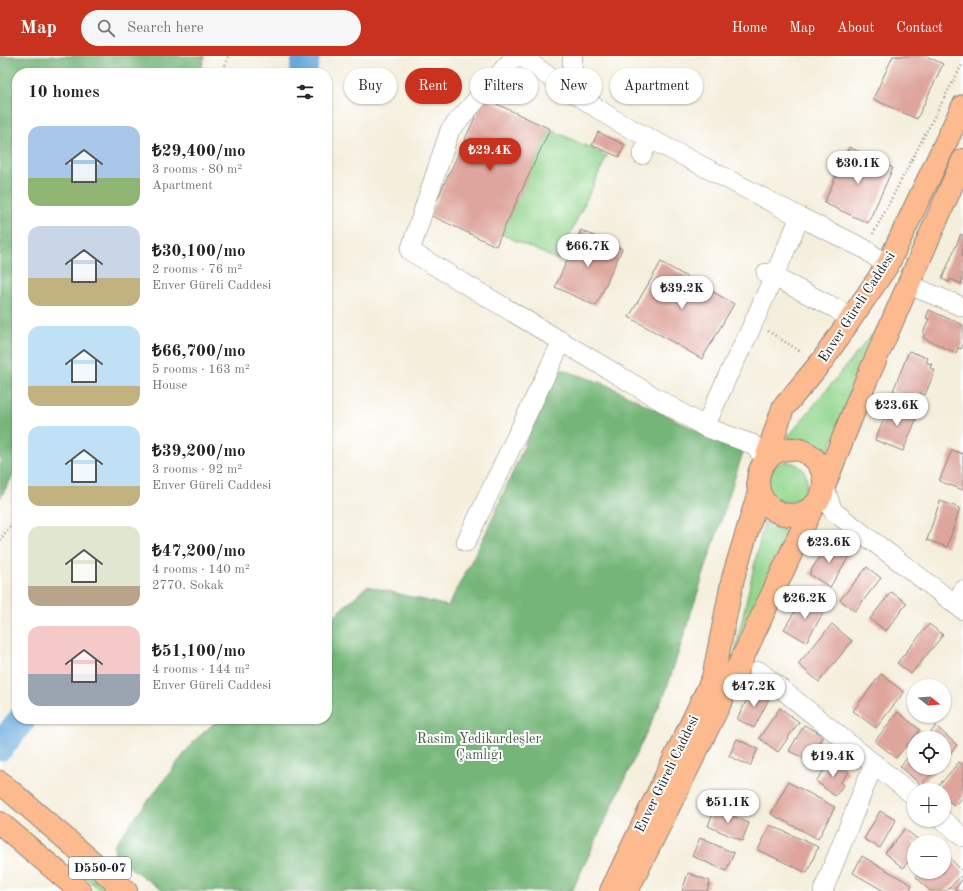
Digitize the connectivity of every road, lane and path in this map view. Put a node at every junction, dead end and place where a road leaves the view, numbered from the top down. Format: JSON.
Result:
{"nodes":[{"id":1,"x":228,"y":56,"type":"edge"},
{"id":2,"x":516,"y":56,"type":"edge"},
{"id":3,"x":521,"y":56,"type":"edge"},
{"id":4,"x":573,"y":56,"type":"edge"},
{"id":5,"x":963,"y":63,"type":"edge"},
{"id":6,"x":224,"y":68,"type":"edge"},
{"id":7,"x":573,"y":68,"type":"edge"},
{"id":8,"x":546,"y":74,"type":"edge"},
{"id":9,"x":590,"y":104,"type":"edge"},
{"id":10,"x":963,"y":106,"type":"edge"},
{"id":11,"x":963,"y":160,"type":"edge"},
{"id":12,"x":800,"y":216,"type":"junction"},
{"id":13,"x":865,"y":249,"type":"junction"},
{"id":14,"x":887,"y":266,"type":"junction"},
{"id":15,"x":769,"y":275,"type":"junction"},
{"id":16,"x":919,"y":289,"type":"dead end"},
{"id":17,"x":963,"y":307,"type":"edge"},
{"id":18,"x":850,"y":319,"type":"junction"},
{"id":19,"x":754,"y":322,"type":"junction"},
{"id":20,"x":562,"y":341,"type":"junction"},
{"id":21,"x":801,"y":352,"type":"dead end"},
{"id":22,"x":705,"y":427,"type":"junction"},
{"id":23,"x":766,"y":459,"type":"junction"},
{"id":24,"x":824,"y":486,"type":"junction"},
{"id":25,"x":759,"y":492,"type":"junction"},
{"id":26,"x":812,"y":508,"type":"junction"},
{"id":27,"x":833,"y":511,"type":"junction"},
{"id":28,"x":12,"y":523,"type":"edge"},
{"id":29,"x":0,"y":540,"type":"edge"},
{"id":30,"x":466,"y":542,"type":"dead end"},
{"id":31,"x":961,"y":601,"type":"edge"},
{"id":32,"x":759,"y":671,"type":"dead end"},
{"id":33,"x":874,"y":763,"type":"junction"},
{"id":34,"x":0,"y":782,"type":"edge"},
{"id":35,"x":907,"y":790,"type":"edge"},
{"id":36,"x":0,"y":823,"type":"edge"},
{"id":37,"x":951,"y":827,"type":"edge"},
{"id":38,"x":963,"y":837,"type":"edge"},
{"id":39,"x":80,"y":891,"type":"edge"},
{"id":40,"x":126,"y":891,"type":"edge"},
{"id":41,"x":611,"y":891,"type":"edge"},
{"id":42,"x":627,"y":891,"type":"edge"},
{"id":43,"x":823,"y":891,"type":"edge"}],
"edges":[{"from":1,"to":6,"type":"path"},
{"from":2,"to":20,"type":"street"},
{"from":3,"to":8,"type":"street"},
{"from":4,"to":7,"type":"street"},
{"from":5,"to":13,"type":"path"},
{"from":9,"to":12,"type":"street"},
{"from":10,"to":14,"type":"main road","name":"Enver Güreli Caddesi"},
{"from":11,"to":24,"type":"main road","name":"Enver Güreli Caddesi"},
{"from":12,"to":13,"type":"street"},
{"from":12,"to":15,"type":"street"},
{"from":13,"to":14,"type":"street"},
{"from":14,"to":18,"type":"main road","name":"Enver Güreli Caddesi"},
{"from":15,"to":18,"type":"street"},
{"from":15,"to":19,"type":"street"},
{"from":16,"to":17,"type":"street"},
{"from":18,"to":23,"type":"main road","name":"Enver Güreli Caddesi"},
{"from":19,"to":21,"type":"path"},
{"from":19,"to":22,"type":"street"},
{"from":20,"to":22,"type":"street"},
{"from":20,"to":30,"type":"street"},
{"from":22,"to":23,"type":"street"},
{"from":23,"to":24,"type":"main road"},
{"from":23,"to":25,"type":"main road"},
{"from":24,"to":26,"type":"main road"},
{"from":24,"to":27,"type":"street"},
{"from":25,"to":26,"type":"main road"},
{"from":25,"to":41,"type":"main road","name":"Enver Güreli Caddesi"},
{"from":26,"to":27,"type":"street"},
{"from":26,"to":42,"type":"main road","name":"Enver Güreli Caddesi"},
{"from":27,"to":31,"type":"street"},
{"from":28,"to":29,"type":"path"},
{"from":32,"to":33,"type":"street"},
{"from":33,"to":35,"type":"street"},
{"from":33,"to":43,"type":"street"},
{"from":34,"to":40,"type":"main road","number":"D550-07"},
{"from":36,"to":39,"type":"main road","number":"D550-07"},
{"from":37,"to":38,"type":"street"}]}
